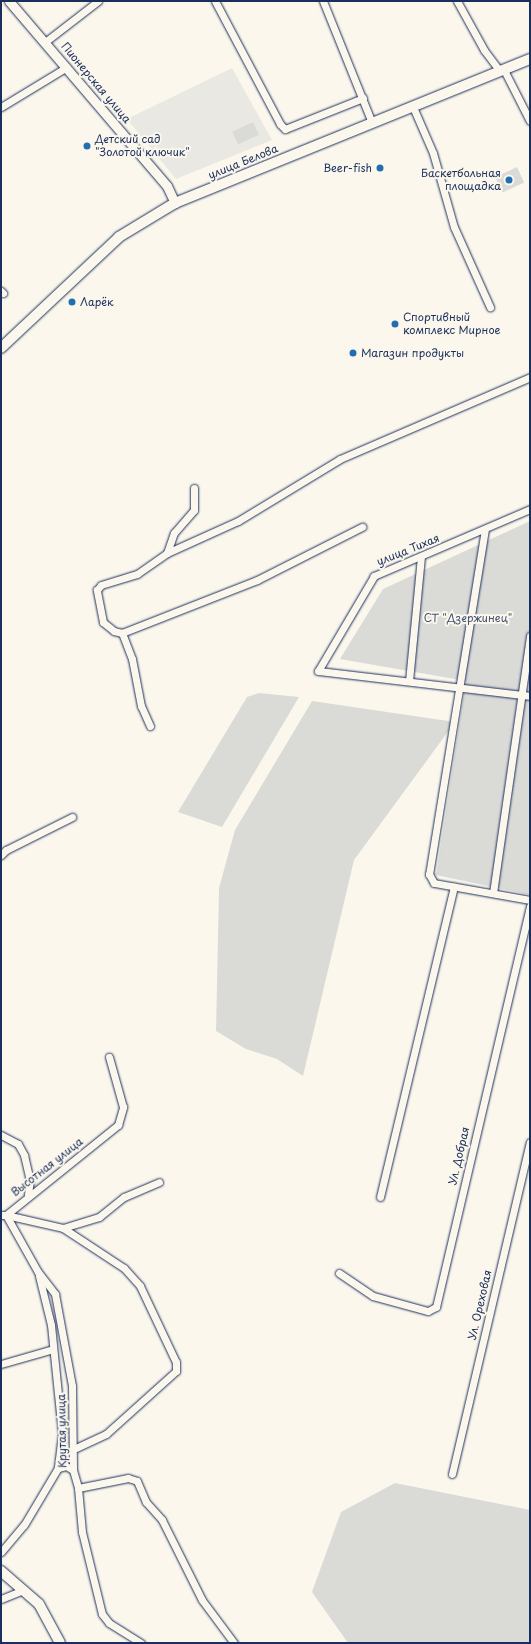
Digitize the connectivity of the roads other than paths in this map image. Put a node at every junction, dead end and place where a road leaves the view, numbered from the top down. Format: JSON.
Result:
{"nodes":[{"id":1,"x":9,"y":1,"type":"edge"},
{"id":2,"x":98,"y":1,"type":"edge"},
{"id":3,"x":215,"y":1,"type":"edge"},
{"id":4,"x":323,"y":1,"type":"edge"},
{"id":5,"x":456,"y":1,"type":"edge"},
{"id":6,"x":45,"y":42,"type":"junction"},
{"id":7,"x":530,"y":59,"type":"edge"},
{"id":8,"x":67,"y":67,"type":"junction"},
{"id":9,"x":502,"y":70,"type":"junction"},
{"id":10,"x":363,"y":98,"type":"junction"},
{"id":11,"x":1,"y":107,"type":"edge"},
{"id":12,"x":413,"y":107,"type":"junction"},
{"id":13,"x":530,"y":121,"type":"edge"},
{"id":14,"x":372,"y":123,"type":"junction"},
{"id":15,"x":175,"y":203,"type":"junction"},
{"id":16,"x":490,"y":307,"type":"dead end"},
{"id":17,"x":1,"y":348,"type":"edge"},
{"id":18,"x":530,"y":377,"type":"edge"},
{"id":19,"x":194,"y":488,"type":"dead end"},
{"id":20,"x":530,"y":509,"type":"edge"},
{"id":21,"x":362,"y":527,"type":"dead end"},
{"id":22,"x":485,"y":529,"type":"junction"},
{"id":23,"x":167,"y":553,"type":"junction"},
{"id":24,"x":421,"y":557,"type":"junction"},
{"id":25,"x":122,"y":633,"type":"junction"},
{"id":26,"x":530,"y":636,"type":"edge"},
{"id":27,"x":408,"y":681,"type":"junction"},
{"id":28,"x":461,"y":687,"type":"junction"},
{"id":29,"x":521,"y":695,"type":"junction"},
{"id":30,"x":530,"y":696,"type":"edge"},
{"id":31,"x":150,"y":726,"type":"dead end"},
{"id":32,"x":72,"y":817,"type":"dead end"},
{"id":33,"x":1,"y":855,"type":"edge"},
{"id":34,"x":454,"y":887,"type":"junction"},
{"id":35,"x":493,"y":893,"type":"junction"},
{"id":36,"x":530,"y":900,"type":"edge"},
{"id":37,"x":530,"y":906,"type":"edge"},
{"id":38,"x":109,"y":1057,"type":"dead end"},
{"id":39,"x":1,"y":1135,"type":"edge"},
{"id":40,"x":530,"y":1142,"type":"edge"},
{"id":41,"x":158,"y":1182,"type":"dead end"},
{"id":42,"x":28,"y":1196,"type":"junction"},
{"id":43,"x":380,"y":1197,"type":"dead end"},
{"id":44,"x":4,"y":1215,"type":"edge"},
{"id":45,"x":63,"y":1228,"type":"junction"},
{"id":46,"x":38,"y":1272,"type":"junction"},
{"id":47,"x":339,"y":1273,"type":"dead end"},
{"id":48,"x":53,"y":1349,"type":"junction"},
{"id":49,"x":1,"y":1364,"type":"edge"},
{"id":50,"x":72,"y":1410,"type":"junction"},
{"id":51,"x":62,"y":1434,"type":"junction"},
{"id":52,"x":74,"y":1449,"type":"junction"},
{"id":53,"x":58,"y":1468,"type":"junction"},
{"id":54,"x":73,"y":1470,"type":"junction"},
{"id":55,"x":452,"y":1474,"type":"dead end"},
{"id":56,"x":78,"y":1488,"type":"junction"},
{"id":57,"x":1,"y":1552,"type":"edge"},
{"id":58,"x":1,"y":1571,"type":"edge"},
{"id":59,"x":23,"y":1590,"type":"junction"},
{"id":60,"x":1,"y":1599,"type":"edge"},
{"id":61,"x":60,"y":1643,"type":"edge"},
{"id":62,"x":141,"y":1643,"type":"edge"},
{"id":63,"x":234,"y":1643,"type":"edge"}],
"edges":[{"from":1,"to":6,"type":"street","name":"Пионерская улица"},
{"from":2,"to":6,"type":"street"},
{"from":3,"to":10,"type":"street"},
{"from":4,"to":10,"type":"street"},
{"from":5,"to":9,"type":"street"},
{"from":6,"to":8,"type":"street","name":"Пионерская улица"},
{"from":7,"to":9,"type":"main road","name":"улица Белова"},
{"from":8,"to":11,"type":"street"},
{"from":8,"to":15,"type":"street","name":"Пионерская улица"},
{"from":9,"to":12,"type":"main road","name":"улица Белова"},
{"from":9,"to":13,"type":"street"},
{"from":10,"to":14,"type":"street"},
{"from":12,"to":14,"type":"main road","name":"улица Белова"},
{"from":12,"to":16,"type":"street"},
{"from":14,"to":15,"type":"main road","name":"улица Белова"},
{"from":15,"to":17,"type":"main road","name":"улица Белова"},
{"from":18,"to":23,"type":"street"},
{"from":19,"to":23,"type":"street"},
{"from":20,"to":22,"type":"street","name":"улица Тихая"},
{"from":21,"to":25,"type":"street"},
{"from":22,"to":24,"type":"street","name":"улица Тихая"},
{"from":22,"to":28,"type":"street"},
{"from":23,"to":25,"type":"street"},
{"from":24,"to":27,"type":"street"},
{"from":24,"to":27,"type":"street","name":"улица Тихая"},
{"from":25,"to":31,"type":"street"},
{"from":26,"to":29,"type":"street"},
{"from":27,"to":28,"type":"street"},
{"from":28,"to":29,"type":"street"},
{"from":28,"to":34,"type":"street"},
{"from":29,"to":30,"type":"street"},
{"from":29,"to":35,"type":"street"},
{"from":32,"to":33,"type":"street"},
{"from":34,"to":35,"type":"street"},
{"from":34,"to":43,"type":"street"},
{"from":35,"to":36,"type":"street"},
{"from":37,"to":47,"type":"street","name":"Ул. Добрая"},
{"from":38,"to":42,"type":"street","name":"Высотная улица"},
{"from":39,"to":42,"type":"street"},
{"from":40,"to":55,"type":"street","name":"Ул. Ореховая"},
{"from":41,"to":45,"type":"street"},
{"from":42,"to":44,"type":"street","name":"Высотная улица"},
{"from":44,"to":45,"type":"street"},
{"from":44,"to":46,"type":"street","name":"Крутая улица"},
{"from":45,"to":52,"type":"street"},
{"from":46,"to":48,"type":"street"},
{"from":46,"to":50,"type":"street","name":"Крутая улица"},
{"from":48,"to":49,"type":"street"},
{"from":48,"to":51,"type":"street"},
{"from":50,"to":51,"type":"street"},
{"from":50,"to":52,"type":"street","name":"Крутая улица"},
{"from":51,"to":53,"type":"street"},
{"from":52,"to":54,"type":"street","name":"Крутая улица"},
{"from":53,"to":54,"type":"street"},
{"from":53,"to":57,"type":"street"},
{"from":54,"to":56,"type":"street","name":"Крутая улица"},
{"from":56,"to":62,"type":"street","name":"Крутая улица"},
{"from":56,"to":63,"type":"street"},
{"from":58,"to":59,"type":"main road"},
{"from":59,"to":60,"type":"street"},
{"from":59,"to":61,"type":"main road"}]}
